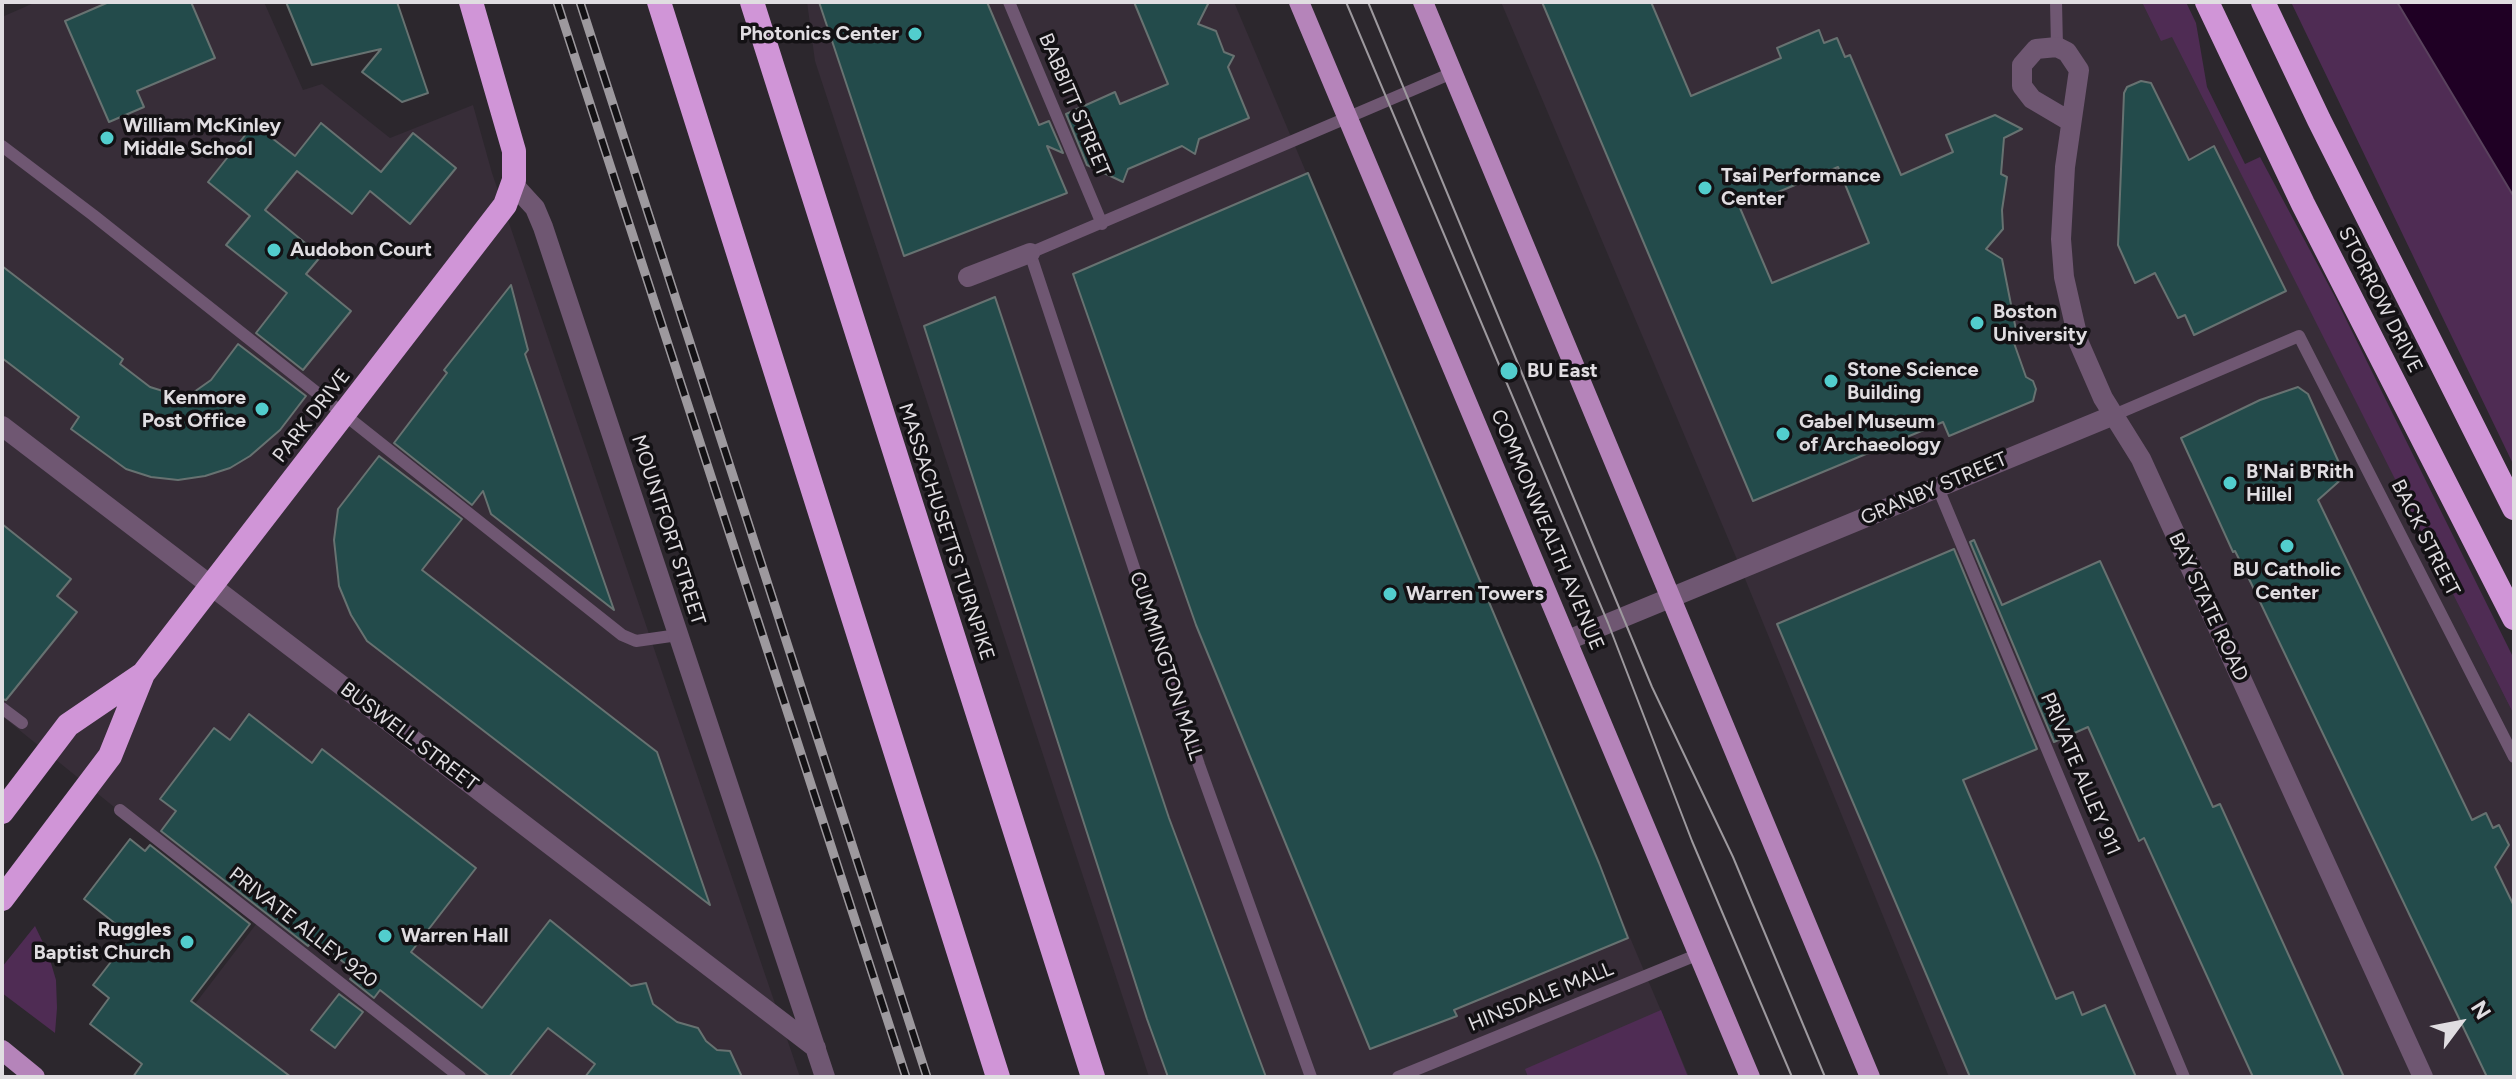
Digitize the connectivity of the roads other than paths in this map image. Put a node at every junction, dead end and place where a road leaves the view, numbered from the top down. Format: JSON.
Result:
{"nodes":[{"id":1,"x":471,"y":2,"type":"edge"},
{"id":2,"x":659,"y":2,"type":"edge"},
{"id":3,"x":752,"y":2,"type":"edge"},
{"id":4,"x":1009,"y":2,"type":"edge"},
{"id":5,"x":1299,"y":2,"type":"edge"},
{"id":6,"x":1423,"y":2,"type":"edge"},
{"id":7,"x":2056,"y":2,"type":"edge"},
{"id":8,"x":2207,"y":2,"type":"edge"},
{"id":9,"x":2263,"y":2,"type":"edge"},
{"id":10,"x":2057,"y":47,"type":"junction"},
{"id":11,"x":1452,"y":73,"type":"junction"},
{"id":12,"x":1347,"y":116,"type":"junction"},
{"id":13,"x":2071,"y":122,"type":"junction"},
{"id":14,"x":2,"y":146,"type":"edge"},
{"id":15,"x":513,"y":184,"type":"junction"},
{"id":16,"x":1102,"y":224,"type":"junction"},
{"id":17,"x":1030,"y":253,"type":"junction"},
{"id":18,"x":968,"y":277,"type":"dead end"},
{"id":19,"x":2299,"y":336,"type":"joint"},
{"id":20,"x":343,"y":415,"type":"junction"},
{"id":21,"x":2114,"y":415,"type":"junction"},
{"id":22,"x":2,"y":426,"type":"edge"},
{"id":23,"x":1938,"y":488,"type":"junction"},
{"id":24,"x":2514,"y":508,"type":"edge"},
{"id":25,"x":212,"y":585,"type":"junction"},
{"id":26,"x":1670,"y":598,"type":"junction"},
{"id":27,"x":2514,"y":618,"type":"edge"},
{"id":28,"x":678,"y":635,"type":"junction"},
{"id":29,"x":1568,"y":640,"type":"junction"},
{"id":30,"x":143,"y":674,"type":"junction"},
{"id":31,"x":2,"y":708,"type":"edge"},
{"id":32,"x":22,"y":723,"type":"dead end"},
{"id":33,"x":2514,"y":757,"type":"edge"},
{"id":34,"x":120,"y":810,"type":"dead end"},
{"id":35,"x":2,"y":812,"type":"edge"},
{"id":36,"x":2,"y":899,"type":"edge"},
{"id":37,"x":1699,"y":954,"type":"junction"},
{"id":38,"x":2,"y":1050,"type":"edge"},
{"id":39,"x":819,"y":1067,"type":"edge"},
{"id":40,"x":35,"y":1077,"type":"edge"},
{"id":41,"x":460,"y":1077,"type":"edge"},
{"id":42,"x":998,"y":1077,"type":"edge"},
{"id":43,"x":1093,"y":1077,"type":"edge"},
{"id":44,"x":1311,"y":1077,"type":"edge"},
{"id":45,"x":1398,"y":1077,"type":"edge"},
{"id":46,"x":1750,"y":1077,"type":"edge"},
{"id":47,"x":1870,"y":1077,"type":"edge"},
{"id":48,"x":2184,"y":1077,"type":"edge"},
{"id":49,"x":2423,"y":1077,"type":"edge"}],
"edges":[{"from":1,"to":15,"type":"highway"},
{"from":2,"to":42,"type":"highway"},
{"from":3,"to":43,"type":"highway","name":"MASSACHUSETTS TURNPIKE"},
{"from":4,"to":16,"type":"lane","name":"BABBITT STREET"},
{"from":5,"to":12,"type":"main road","name":"COMMONWEALTH AVENUE"},
{"from":6,"to":11,"type":"main road"},
{"from":7,"to":10,"type":"lane"},
{"from":8,"to":27,"type":"highway","name":"STORROW DRIVE"},
{"from":9,"to":24,"type":"highway","name":"STORROW DRIVE"},
{"from":10,"to":13,"type":"street","name":"BAY STATE ROAD"},
{"from":10,"to":13,"type":"street"},
{"from":11,"to":12,"type":"lane"},
{"from":11,"to":26,"type":"main road"},
{"from":12,"to":16,"type":"lane"},
{"from":12,"to":29,"type":"main road","name":"COMMONWEALTH AVENUE"},
{"from":13,"to":21,"type":"street","name":"BAY STATE ROAD"},
{"from":14,"to":20,"type":"lane"},
{"from":15,"to":20,"type":"highway","name":"PARK DRIVE"},
{"from":15,"to":28,"type":"street","name":"MOUNTFORT STREET"},
{"from":16,"to":17,"type":"lane"},
{"from":17,"to":18,"type":"street"},
{"from":17,"to":44,"type":"lane","name":"CUMMINGTON MALL"},
{"from":19,"to":21,"type":"lane","name":"GRANBY STREET"},
{"from":19,"to":33,"type":"lane","name":"BACK STREET"},
{"from":20,"to":25,"type":"highway","name":"PARK DRIVE"},
{"from":20,"to":28,"type":"lane"},
{"from":21,"to":23,"type":"street","name":"GRANBY STREET"},
{"from":21,"to":49,"type":"street","name":"BAY STATE ROAD"},
{"from":22,"to":25,"type":"street","name":"BUSWELL STREET"},
{"from":23,"to":26,"type":"street","name":"GRANBY STREET"},
{"from":23,"to":48,"type":"lane","name":"PRIVATE ALLEY 911"},
{"from":25,"to":30,"type":"highway","name":"PARK DRIVE"},
{"from":25,"to":39,"type":"street","name":"BUSWELL STREET"},
{"from":26,"to":29,"type":"street","name":"GRANBY STREET"},
{"from":26,"to":47,"type":"main road"},
{"from":28,"to":39,"type":"street","name":"MOUNTFORT STREET"},
{"from":29,"to":37,"type":"main road","name":"COMMONWEALTH AVENUE"},
{"from":30,"to":35,"type":"highway","name":"PARK DRIVE"},
{"from":30,"to":36,"type":"highway","name":"PARK DRIVE"},
{"from":31,"to":32,"type":"lane"},
{"from":34,"to":41,"type":"lane","name":"PRIVATE ALLEY 920"},
{"from":37,"to":45,"type":"lane","name":"HINSDALE MALL"},
{"from":37,"to":46,"type":"main road","name":"COMMONWEALTH AVENUE"},
{"from":38,"to":40,"type":"main road"}]}
